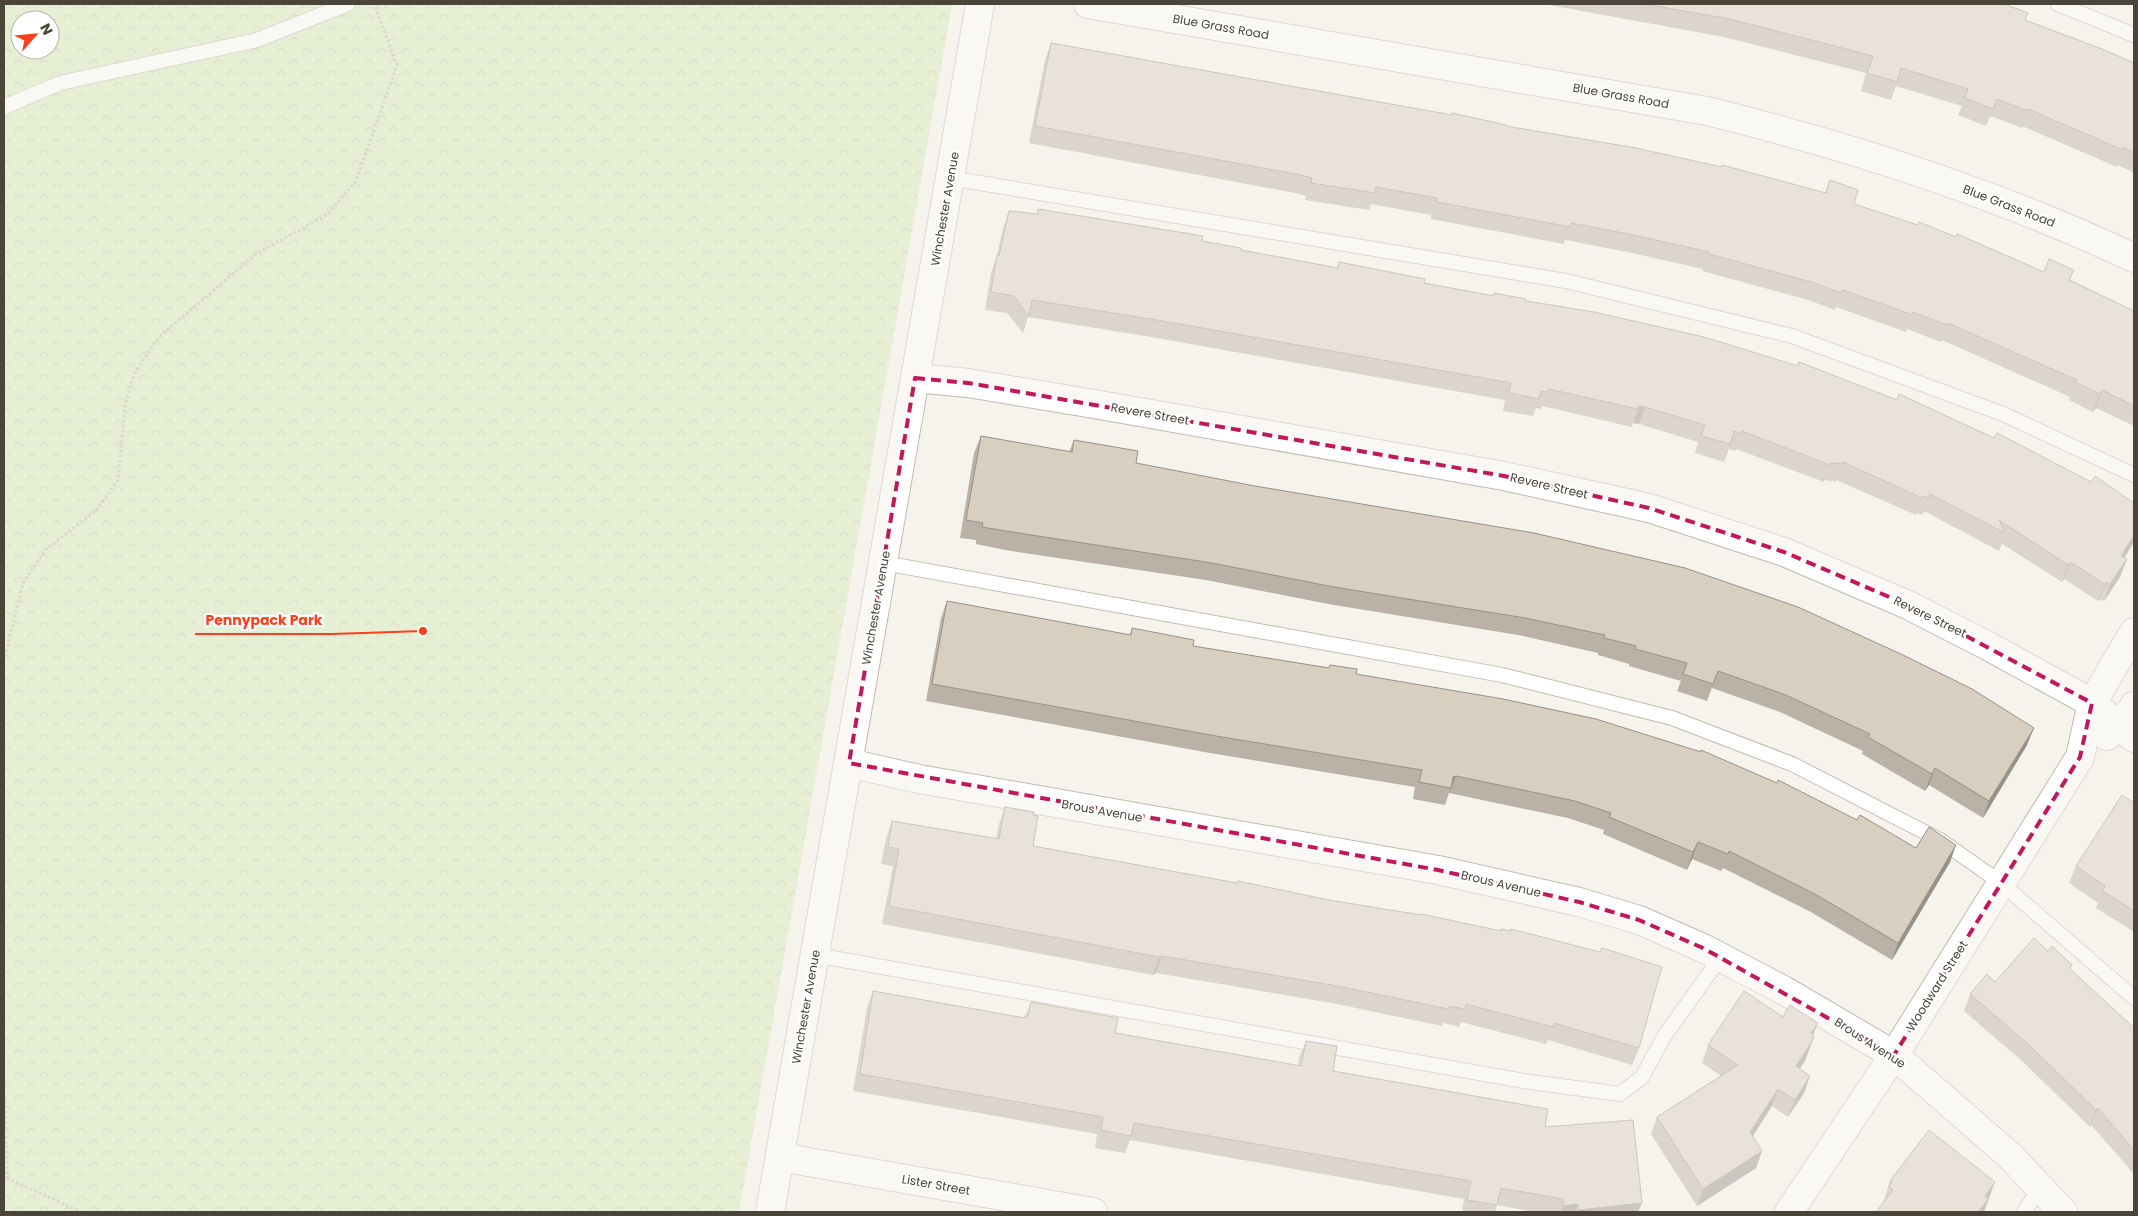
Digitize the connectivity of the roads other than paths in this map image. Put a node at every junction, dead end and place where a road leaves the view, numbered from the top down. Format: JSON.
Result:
{"nodes":[{"id":1,"x":348,"y":4,"type":"edge"},
{"id":2,"x":980,"y":4,"type":"edge"},
{"id":3,"x":1088,"y":4,"type":"edge"},
{"id":4,"x":2058,"y":4,"type":"edge"},
{"id":5,"x":2134,"y":35,"type":"edge"},
{"id":6,"x":4,"y":107,"type":"edge"},
{"id":7,"x":950,"y":178,"type":"junction"},
{"id":8,"x":2134,"y":258,"type":"edge"},
{"id":9,"x":915,"y":378,"type":"junction"},
{"id":10,"x":2134,"y":475,"type":"edge"},
{"id":11,"x":884,"y":563,"type":"junction"},
{"id":12,"x":2134,"y":632,"type":"edge"},
{"id":13,"x":2092,"y":704,"type":"junction"},
{"id":14,"x":2130,"y":723,"type":"edge"},
{"id":15,"x":2080,"y":757,"type":"junction"},
{"id":16,"x":849,"y":763,"type":"junction"},
{"id":17,"x":2001,"y":883,"type":"junction"},
{"id":18,"x":815,"y":955,"type":"junction"},
{"id":19,"x":1720,"y":956,"type":"junction"},
{"id":20,"x":2134,"y":998,"type":"edge"},
{"id":21,"x":1894,"y":1055,"type":"junction"},
{"id":22,"x":780,"y":1157,"type":"junction"},
{"id":23,"x":2040,"y":1188,"type":"junction"},
{"id":24,"x":770,"y":1212,"type":"edge"},
{"id":25,"x":1093,"y":1212,"type":"edge"},
{"id":26,"x":1789,"y":1212,"type":"edge"},
{"id":27,"x":2024,"y":1212,"type":"edge"},
{"id":28,"x":2063,"y":1212,"type":"edge"}],
"edges":[{"from":1,"to":6,"type":"lane"},
{"from":2,"to":7,"type":"street","name":"Winchester Avenue"},
{"from":3,"to":8,"type":"street","name":"Blue Grass Road"},
{"from":4,"to":5,"type":"lane"},
{"from":7,"to":9,"type":"street","name":"Winchester Avenue"},
{"from":7,"to":10,"type":"lane"},
{"from":9,"to":11,"type":"street","name":"Winchester Avenue"},
{"from":9,"to":13,"type":"street","name":"Revere Street"},
{"from":11,"to":16,"type":"street","name":"Winchester Avenue"},
{"from":11,"to":17,"type":"lane"},
{"from":12,"to":13,"type":"street","name":"Woodward Street"},
{"from":13,"to":14,"type":"street","name":"Revere Street"},
{"from":13,"to":15,"type":"street","name":"Woodward Street"},
{"from":14,"to":15,"type":"street","name":"Woodward Street"},
{"from":15,"to":17,"type":"street","name":"Woodward Street"},
{"from":16,"to":18,"type":"street","name":"Winchester Avenue"},
{"from":16,"to":19,"type":"street","name":"Brous Avenue"},
{"from":17,"to":20,"type":"lane"},
{"from":17,"to":21,"type":"street","name":"Woodward Street"},
{"from":18,"to":19,"type":"lane"},
{"from":18,"to":22,"type":"street","name":"Winchester Avenue"},
{"from":19,"to":21,"type":"street","name":"Brous Avenue"},
{"from":21,"to":23,"type":"street","name":"Brous Avenue"},
{"from":21,"to":26,"type":"street","name":"Woodward Street"},
{"from":22,"to":24,"type":"street","name":"Winchester Avenue"},
{"from":22,"to":25,"type":"street","name":"Lister Street"},
{"from":23,"to":27,"type":"lane"},
{"from":23,"to":28,"type":"street","name":"Brous Avenue"}]}
